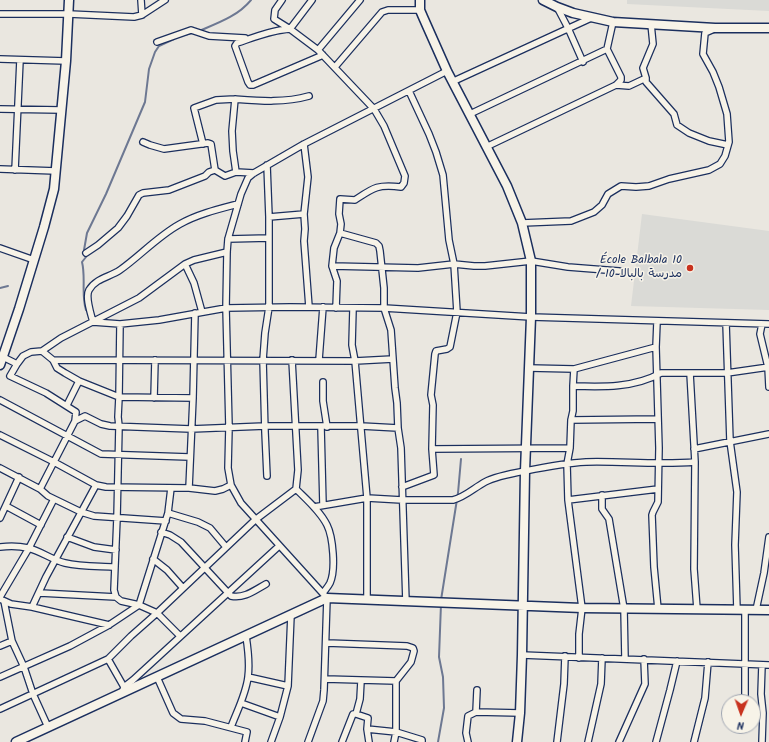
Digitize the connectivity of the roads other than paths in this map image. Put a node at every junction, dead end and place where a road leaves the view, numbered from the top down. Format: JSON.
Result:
{"nodes":[{"id":1,"x":69,"y":0,"type":"edge"},
{"id":2,"x":141,"y":0,"type":"edge"},
{"id":3,"x":165,"y":0,"type":"edge"},
{"id":4,"x":282,"y":0,"type":"edge"},
{"id":5,"x":312,"y":0,"type":"edge"},
{"id":6,"x":360,"y":0,"type":"edge"},
{"id":7,"x":420,"y":0,"type":"edge"},
{"id":8,"x":543,"y":0,"type":"edge"},
{"id":9,"x":557,"y":7,"type":"junction"},
{"id":10,"x":420,"y":10,"type":"junction"},
{"id":11,"x":0,"y":14,"type":"edge"},
{"id":12,"x":69,"y":14,"type":"junction"},
{"id":13,"x":142,"y":15,"type":"junction"},
{"id":14,"x":592,"y":18,"type":"junction"},
{"id":15,"x":613,"y":22,"type":"junction"},
{"id":16,"x":651,"y":24,"type":"junction"},
{"id":17,"x":568,"y":28,"type":"junction"},
{"id":18,"x":715,"y":28,"type":"junction"},
{"id":19,"x":769,"y":28,"type":"edge"},
{"id":20,"x":290,"y":29,"type":"junction"},
{"id":21,"x":249,"y":38,"type":"junction"},
{"id":22,"x":157,"y":42,"type":"dead end"},
{"id":23,"x":607,"y":49,"type":"junction"},
{"id":24,"x":318,"y":50,"type":"junction"},
{"id":25,"x":323,"y":55,"type":"junction"},
{"id":26,"x":0,"y":59,"type":"edge"},
{"id":27,"x":20,"y":60,"type":"junction"},
{"id":28,"x":66,"y":61,"type":"junction"},
{"id":29,"x":583,"y":62,"type":"junction"},
{"id":30,"x":335,"y":67,"type":"junction"},
{"id":31,"x":447,"y":71,"type":"junction"},
{"id":32,"x":646,"y":78,"type":"junction"},
{"id":33,"x":454,"y":81,"type":"junction"},
{"id":34,"x":616,"y":85,"type":"junction"},
{"id":35,"x":409,"y":91,"type":"junction"},
{"id":36,"x":309,"y":96,"type":"dead end"},
{"id":37,"x":235,"y":99,"type":"junction"},
{"id":38,"x":0,"y":109,"type":"edge"},
{"id":39,"x":17,"y":109,"type":"junction"},
{"id":40,"x":374,"y":109,"type":"junction"},
{"id":41,"x":61,"y":110,"type":"junction"},
{"id":42,"x":470,"y":114,"type":"junction"},
{"id":43,"x":143,"y":142,"type":"dead end"},
{"id":44,"x":203,"y":144,"type":"junction"},
{"id":45,"x":304,"y":144,"type":"junction"},
{"id":46,"x":728,"y":145,"type":"junction"},
{"id":47,"x":486,"y":147,"type":"junction"},
{"id":48,"x":267,"y":165,"type":"junction"},
{"id":49,"x":0,"y":169,"type":"edge"},
{"id":50,"x":15,"y":170,"type":"junction"},
{"id":51,"x":215,"y":170,"type":"junction"},
{"id":52,"x":56,"y":172,"type":"junction"},
{"id":53,"x":236,"y":172,"type":"junction"},
{"id":54,"x":254,"y":173,"type":"junction"},
{"id":55,"x":238,"y":204,"type":"junction"},
{"id":56,"x":304,"y":214,"type":"junction"},
{"id":57,"x":269,"y":217,"type":"junction"},
{"id":58,"x":522,"y":223,"type":"junction"},
{"id":59,"x":340,"y":233,"type":"junction"},
{"id":60,"x":269,"y":238,"type":"junction"},
{"id":61,"x":228,"y":239,"type":"junction"},
{"id":62,"x":0,"y":248,"type":"edge"},
{"id":63,"x":227,"y":252,"type":"junction"},
{"id":64,"x":86,"y":253,"type":"dead end"},
{"id":65,"x":34,"y":260,"type":"junction"},
{"id":66,"x":531,"y":262,"type":"junction"},
{"id":67,"x":185,"y":264,"type":"junction"},
{"id":68,"x":454,"y":264,"type":"junction"},
{"id":69,"x":332,"y":266,"type":"junction"},
{"id":70,"x":383,"y":268,"type":"junction"},
{"id":71,"x":618,"y":271,"type":"dead end"},
{"id":72,"x":268,"y":307,"type":"junction"},
{"id":73,"x":309,"y":307,"type":"junction"},
{"id":74,"x":323,"y":307,"type":"junction"},
{"id":75,"x":226,"y":308,"type":"junction"},
{"id":76,"x":336,"y":308,"type":"junction"},
{"id":77,"x":384,"y":308,"type":"junction"},
{"id":78,"x":353,"y":309,"type":"junction"},
{"id":79,"x":202,"y":312,"type":"junction"},
{"id":80,"x":457,"y":312,"type":"junction"},
{"id":81,"x":195,"y":313,"type":"junction"},
{"id":82,"x":531,"y":317,"type":"junction"},
{"id":83,"x":93,"y":322,"type":"junction"},
{"id":84,"x":657,"y":322,"type":"junction"},
{"id":85,"x":726,"y":323,"type":"junction"},
{"id":86,"x":120,"y":324,"type":"junction"},
{"id":87,"x":762,"y":324,"type":"junction"},
{"id":88,"x":769,"y":324,"type":"edge"},
{"id":89,"x":656,"y":347,"type":"junction"},
{"id":90,"x":42,"y":351,"type":"junction"},
{"id":91,"x":393,"y":359,"type":"junction"},
{"id":92,"x":53,"y":360,"type":"junction"},
{"id":93,"x":120,"y":360,"type":"junction"},
{"id":94,"x":155,"y":360,"type":"junction"},
{"id":95,"x":263,"y":360,"type":"junction"},
{"id":96,"x":292,"y":360,"type":"junction"},
{"id":97,"x":320,"y":360,"type":"junction"},
{"id":98,"x":1,"y":361,"type":"edge"},
{"id":99,"x":195,"y":361,"type":"junction"},
{"id":100,"x":228,"y":361,"type":"junction"},
{"id":101,"x":356,"y":361,"type":"junction"},
{"id":102,"x":17,"y":364,"type":"junction"},
{"id":103,"x":768,"y":367,"type":"edge"},
{"id":104,"x":529,"y":368,"type":"junction"},
{"id":105,"x":574,"y":369,"type":"junction"},
{"id":106,"x":690,"y":373,"type":"junction"},
{"id":107,"x":727,"y":373,"type":"junction"},
{"id":108,"x":657,"y":375,"type":"junction"},
{"id":109,"x":79,"y":381,"type":"junction"},
{"id":110,"x":323,"y":382,"type":"dead end"},
{"id":111,"x":573,"y":386,"type":"junction"},
{"id":112,"x":769,"y":387,"type":"edge"},
{"id":113,"x":119,"y":397,"type":"junction"},
{"id":114,"x":154,"y":398,"type":"junction"},
{"id":115,"x":193,"y":398,"type":"junction"},
{"id":116,"x":0,"y":400,"type":"edge"},
{"id":117,"x":67,"y":405,"type":"junction"},
{"id":118,"x":658,"y":419,"type":"junction"},
{"id":119,"x":571,"y":420,"type":"junction"},
{"id":120,"x":75,"y":421,"type":"junction"},
{"id":121,"x":119,"y":426,"type":"junction"},
{"id":122,"x":265,"y":426,"type":"junction"},
{"id":123,"x":361,"y":426,"type":"junction"},
{"id":124,"x":229,"y":427,"type":"junction"},
{"id":125,"x":296,"y":427,"type":"junction"},
{"id":126,"x":324,"y":427,"type":"junction"},
{"id":127,"x":398,"y":428,"type":"junction"},
{"id":128,"x":191,"y":429,"type":"junction"},
{"id":129,"x":769,"y":434,"type":"edge"},
{"id":130,"x":0,"y":435,"type":"edge"},
{"id":131,"x":67,"y":436,"type":"junction"},
{"id":132,"x":730,"y":441,"type":"junction"},
{"id":133,"x":526,"y":448,"type":"junction"},
{"id":134,"x":570,"y":448,"type":"junction"},
{"id":135,"x":432,"y":449,"type":"junction"},
{"id":136,"x":694,"y":449,"type":"junction"},
{"id":137,"x":118,"y":455,"type":"junction"},
{"id":138,"x":189,"y":456,"type":"junction"},
{"id":139,"x":54,"y":462,"type":"junction"},
{"id":140,"x":695,"y":462,"type":"junction"},
{"id":141,"x":567,"y":464,"type":"junction"},
{"id":142,"x":659,"y":464,"type":"junction"},
{"id":143,"x":0,"y":468,"type":"edge"},
{"id":144,"x":525,"y":471,"type":"junction"},
{"id":145,"x":267,"y":476,"type":"dead end"},
{"id":146,"x":19,"y":477,"type":"junction"},
{"id":147,"x":96,"y":485,"type":"junction"},
{"id":148,"x":231,"y":485,"type":"junction"},
{"id":149,"x":118,"y":487,"type":"junction"},
{"id":150,"x":402,"y":487,"type":"junction"},
{"id":151,"x":171,"y":488,"type":"junction"},
{"id":152,"x":189,"y":488,"type":"junction"},
{"id":153,"x":40,"y":489,"type":"junction"},
{"id":154,"x":296,"y":489,"type":"junction"},
{"id":155,"x":658,"y":489,"type":"junction"},
{"id":156,"x":602,"y":495,"type":"junction"},
{"id":157,"x":366,"y":498,"type":"junction"},
{"id":158,"x":54,"y":499,"type":"junction"},
{"id":159,"x":402,"y":500,"type":"junction"},
{"id":160,"x":568,"y":500,"type":"junction"},
{"id":161,"x":324,"y":505,"type":"junction"},
{"id":162,"x":6,"y":506,"type":"junction"},
{"id":163,"x":314,"y":507,"type":"junction"},
{"id":164,"x":81,"y":512,"type":"junction"},
{"id":165,"x":168,"y":513,"type":"junction"},
{"id":166,"x":0,"y":518,"type":"edge"},
{"id":167,"x":117,"y":518,"type":"junction"},
{"id":168,"x":255,"y":520,"type":"junction"},
{"id":169,"x":166,"y":521,"type":"junction"},
{"id":170,"x":41,"y":525,"type":"junction"},
{"id":171,"x":161,"y":532,"type":"junction"},
{"id":172,"x":67,"y":537,"type":"junction"},
{"id":173,"x":769,"y":537,"type":"edge"},
{"id":174,"x":279,"y":546,"type":"junction"},
{"id":175,"x":0,"y":547,"type":"edge"},
{"id":176,"x":226,"y":547,"type":"junction"},
{"id":177,"x":29,"y":548,"type":"junction"},
{"id":178,"x":116,"y":550,"type":"junction"},
{"id":179,"x":153,"y":559,"type":"junction"},
{"id":180,"x":55,"y":561,"type":"junction"},
{"id":181,"x":114,"y":567,"type":"junction"},
{"id":182,"x":204,"y":568,"type":"junction"},
{"id":183,"x":266,"y":584,"type":"dead end"},
{"id":184,"x":183,"y":588,"type":"junction"},
{"id":185,"x":40,"y":593,"type":"junction"},
{"id":186,"x":228,"y":593,"type":"junction"},
{"id":187,"x":325,"y":596,"type":"junction"},
{"id":188,"x":116,"y":597,"type":"junction"},
{"id":189,"x":1,"y":599,"type":"edge"},
{"id":190,"x":367,"y":599,"type":"junction"},
{"id":191,"x":406,"y":602,"type":"junction"},
{"id":192,"x":139,"y":605,"type":"junction"},
{"id":193,"x":523,"y":606,"type":"junction"},
{"id":194,"x":32,"y":607,"type":"junction"},
{"id":195,"x":582,"y":608,"type":"junction"},
{"id":196,"x":624,"y":609,"type":"junction"},
{"id":197,"x":658,"y":609,"type":"junction"},
{"id":198,"x":697,"y":609,"type":"junction"},
{"id":199,"x":741,"y":610,"type":"junction"},
{"id":200,"x":756,"y":610,"type":"junction"},
{"id":201,"x":769,"y":610,"type":"edge"},
{"id":202,"x":157,"y":613,"type":"junction"},
{"id":203,"x":291,"y":615,"type":"junction"},
{"id":204,"x":109,"y":625,"type":"junction"},
{"id":205,"x":180,"y":636,"type":"junction"},
{"id":206,"x":246,"y":636,"type":"junction"},
{"id":207,"x":12,"y":641,"type":"junction"},
{"id":208,"x":327,"y":643,"type":"junction"},
{"id":209,"x":0,"y":646,"type":"edge"},
{"id":210,"x":522,"y":655,"type":"junction"},
{"id":211,"x":565,"y":656,"type":"junction"},
{"id":212,"x":579,"y":658,"type":"junction"},
{"id":213,"x":602,"y":658,"type":"junction"},
{"id":214,"x":108,"y":659,"type":"junction"},
{"id":215,"x":624,"y":659,"type":"junction"},
{"id":216,"x":644,"y":659,"type":"junction"},
{"id":217,"x":677,"y":661,"type":"junction"},
{"id":218,"x":708,"y":662,"type":"junction"},
{"id":219,"x":744,"y":663,"type":"junction"},
{"id":220,"x":762,"y":665,"type":"junction"},
{"id":221,"x":769,"y":665,"type":"edge"},
{"id":222,"x":24,"y":667,"type":"junction"},
{"id":223,"x":0,"y":677,"type":"edge"},
{"id":224,"x":157,"y":677,"type":"junction"},
{"id":225,"x":248,"y":677,"type":"junction"},
{"id":226,"x":325,"y":679,"type":"junction"},
{"id":227,"x":361,"y":681,"type":"junction"},
{"id":228,"x":396,"y":681,"type":"junction"},
{"id":229,"x":288,"y":686,"type":"junction"},
{"id":230,"x":123,"y":690,"type":"junction"},
{"id":231,"x":477,"y":690,"type":"dead end"},
{"id":232,"x":33,"y":694,"type":"junction"},
{"id":233,"x":745,"y":694,"type":"edge"},
{"id":234,"x":241,"y":703,"type":"junction"},
{"id":235,"x":0,"y":709,"type":"edge"},
{"id":236,"x":476,"y":712,"type":"junction"},
{"id":237,"x":520,"y":713,"type":"junction"},
{"id":238,"x":356,"y":714,"type":"junction"},
{"id":239,"x":280,"y":717,"type":"junction"},
{"id":240,"x":48,"y":727,"type":"junction"},
{"id":241,"x":231,"y":727,"type":"junction"},
{"id":242,"x":366,"y":729,"type":"junction"},
{"id":243,"x":396,"y":732,"type":"junction"},
{"id":244,"x":16,"y":742,"type":"edge"},
{"id":245,"x":245,"y":742,"type":"edge"},
{"id":246,"x":271,"y":742,"type":"edge"},
{"id":247,"x":308,"y":742,"type":"edge"},
{"id":248,"x":342,"y":742,"type":"edge"},
{"id":249,"x":369,"y":742,"type":"edge"},
{"id":250,"x":394,"y":742,"type":"edge"},
{"id":251,"x":422,"y":742,"type":"edge"},
{"id":252,"x":468,"y":742,"type":"edge"},
{"id":253,"x":517,"y":742,"type":"edge"},
{"id":254,"x":557,"y":742,"type":"edge"},
{"id":255,"x":588,"y":742,"type":"edge"},
{"id":256,"x":619,"y":742,"type":"edge"},
{"id":257,"x":656,"y":742,"type":"edge"},
{"id":258,"x":694,"y":742,"type":"edge"},
{"id":259,"x":762,"y":742,"type":"edge"}],
"edges":[{"from":1,"to":12,"type":"street"},
{"from":2,"to":13,"type":"street"},
{"from":3,"to":13,"type":"street"},
{"from":4,"to":20,"type":"street"},
{"from":5,"to":20,"type":"street"},
{"from":6,"to":24,"type":"street"},
{"from":7,"to":10,"type":"street"},
{"from":8,"to":9,"type":"street"},
{"from":9,"to":14,"type":"street"},
{"from":9,"to":17,"type":"street"},
{"from":10,"to":30,"type":"street"},
{"from":10,"to":31,"type":"street"},
{"from":11,"to":12,"type":"street"},
{"from":12,"to":13,"type":"street"},
{"from":12,"to":28,"type":"street"},
{"from":14,"to":15,"type":"street"},
{"from":14,"to":17,"type":"street"},
{"from":15,"to":16,"type":"street"},
{"from":15,"to":23,"type":"street"},
{"from":16,"to":18,"type":"street"},
{"from":16,"to":32,"type":"street"},
{"from":17,"to":29,"type":"street"},
{"from":17,"to":33,"type":"street"},
{"from":18,"to":19,"type":"street"},
{"from":18,"to":46,"type":"street"},
{"from":20,"to":21,"type":"street"},
{"from":20,"to":24,"type":"street"},
{"from":21,"to":22,"type":"street"},
{"from":21,"to":25,"type":"street"},
{"from":23,"to":29,"type":"street"},
{"from":23,"to":34,"type":"street"},
{"from":24,"to":25,"type":"street"},
{"from":25,"to":30,"type":"street"},
{"from":26,"to":27,"type":"street"},
{"from":27,"to":28,"type":"street"},
{"from":27,"to":39,"type":"street"},
{"from":28,"to":41,"type":"street"},
{"from":29,"to":42,"type":"street"},
{"from":30,"to":40,"type":"street"},
{"from":31,"to":33,"type":"street"},
{"from":31,"to":35,"type":"street"},
{"from":32,"to":34,"type":"street"},
{"from":32,"to":46,"type":"street"},
{"from":33,"to":42,"type":"street"},
{"from":34,"to":47,"type":"street"},
{"from":35,"to":40,"type":"street"},
{"from":35,"to":68,"type":"street"},
{"from":36,"to":37,"type":"street"},
{"from":37,"to":44,"type":"street"},
{"from":37,"to":53,"type":"street"},
{"from":38,"to":39,"type":"street"},
{"from":39,"to":41,"type":"street"},
{"from":39,"to":50,"type":"street"},
{"from":40,"to":45,"type":"street"},
{"from":40,"to":59,"type":"street"},
{"from":41,"to":52,"type":"street"},
{"from":42,"to":47,"type":"street"},
{"from":43,"to":44,"type":"street"},
{"from":44,"to":51,"type":"street"},
{"from":45,"to":48,"type":"street"},
{"from":45,"to":56,"type":"street"},
{"from":46,"to":58,"type":"street"},
{"from":47,"to":58,"type":"street"},
{"from":48,"to":54,"type":"street"},
{"from":48,"to":57,"type":"street"},
{"from":49,"to":50,"type":"street"},
{"from":50,"to":52,"type":"street"},
{"from":51,"to":53,"type":"street"},
{"from":51,"to":64,"type":"street"},
{"from":52,"to":65,"type":"street"},
{"from":53,"to":54,"type":"street"},
{"from":54,"to":55,"type":"street"},
{"from":55,"to":61,"type":"street"},
{"from":55,"to":83,"type":"street"},
{"from":56,"to":57,"type":"street"},
{"from":56,"to":73,"type":"street"},
{"from":57,"to":60,"type":"street"},
{"from":58,"to":66,"type":"street"},
{"from":59,"to":69,"type":"street"},
{"from":59,"to":70,"type":"street"},
{"from":60,"to":61,"type":"street"},
{"from":60,"to":72,"type":"street"},
{"from":61,"to":63,"type":"street"},
{"from":62,"to":65,"type":"street"},
{"from":63,"to":67,"type":"street"},
{"from":63,"to":75,"type":"street"},
{"from":65,"to":98,"type":"street"},
{"from":66,"to":68,"type":"street"},
{"from":66,"to":71,"type":"street"},
{"from":66,"to":82,"type":"street"},
{"from":67,"to":79,"type":"street"},
{"from":67,"to":83,"type":"street"},
{"from":68,"to":70,"type":"street"},
{"from":68,"to":80,"type":"street"},
{"from":69,"to":70,"type":"street"},
{"from":69,"to":76,"type":"street"},
{"from":70,"to":77,"type":"street"},
{"from":72,"to":73,"type":"street"},
{"from":72,"to":75,"type":"street"},
{"from":72,"to":95,"type":"street"},
{"from":73,"to":74,"type":"street"},
{"from":74,"to":76,"type":"street"},
{"from":74,"to":97,"type":"street"},
{"from":75,"to":79,"type":"street"},
{"from":75,"to":100,"type":"street"},
{"from":76,"to":78,"type":"street"},
{"from":77,"to":78,"type":"street"},
{"from":77,"to":80,"type":"street"},
{"from":77,"to":91,"type":"street"},
{"from":78,"to":101,"type":"street"},
{"from":79,"to":81,"type":"street"},
{"from":80,"to":82,"type":"street"},
{"from":80,"to":135,"type":"street"},
{"from":81,"to":86,"type":"street"},
{"from":81,"to":99,"type":"street"},
{"from":82,"to":84,"type":"street"},
{"from":82,"to":104,"type":"street"},
{"from":83,"to":86,"type":"street"},
{"from":83,"to":90,"type":"street"},
{"from":84,"to":85,"type":"street"},
{"from":84,"to":89,"type":"street"},
{"from":85,"to":87,"type":"street"},
{"from":85,"to":107,"type":"street"},
{"from":86,"to":93,"type":"street"},
{"from":87,"to":88,"type":"street"},
{"from":87,"to":103,"type":"street"},
{"from":89,"to":105,"type":"street"},
{"from":89,"to":108,"type":"street"},
{"from":90,"to":92,"type":"street"},
{"from":90,"to":102,"type":"street"},
{"from":91,"to":101,"type":"street"},
{"from":91,"to":127,"type":"street"},
{"from":92,"to":93,"type":"street"},
{"from":92,"to":109,"type":"street"},
{"from":93,"to":94,"type":"street"},
{"from":93,"to":113,"type":"street"},
{"from":94,"to":99,"type":"street"},
{"from":94,"to":114,"type":"street"},
{"from":95,"to":96,"type":"street"},
{"from":95,"to":100,"type":"street"},
{"from":95,"to":122,"type":"street"},
{"from":96,"to":97,"type":"street"},
{"from":96,"to":125,"type":"street"},
{"from":97,"to":101,"type":"street"},
{"from":98,"to":102,"type":"street"},
{"from":99,"to":100,"type":"street"},
{"from":99,"to":115,"type":"street"},
{"from":100,"to":124,"type":"street"},
{"from":101,"to":123,"type":"street"},
{"from":102,"to":117,"type":"street"},
{"from":103,"to":107,"type":"street"},
{"from":103,"to":112,"type":"street"},
{"from":104,"to":105,"type":"street"},
{"from":104,"to":133,"type":"street"},
{"from":105,"to":111,"type":"street"},
{"from":106,"to":107,"type":"street"},
{"from":106,"to":108,"type":"street"},
{"from":106,"to":136,"type":"street"},
{"from":107,"to":132,"type":"street"},
{"from":108,"to":111,"type":"street"},
{"from":108,"to":118,"type":"street"},
{"from":109,"to":113,"type":"street"},
{"from":109,"to":117,"type":"street"},
{"from":110,"to":126,"type":"street"},
{"from":111,"to":119,"type":"street"},
{"from":113,"to":114,"type":"street"},
{"from":113,"to":121,"type":"street"},
{"from":114,"to":115,"type":"street"},
{"from":115,"to":128,"type":"street"},
{"from":116,"to":131,"type":"street"},
{"from":117,"to":120,"type":"street"},
{"from":118,"to":119,"type":"street"},
{"from":118,"to":142,"type":"street"},
{"from":119,"to":134,"type":"street"},
{"from":120,"to":121,"type":"street"},
{"from":120,"to":131,"type":"street"},
{"from":121,"to":128,"type":"street"},
{"from":121,"to":137,"type":"street"},
{"from":122,"to":124,"type":"street"},
{"from":122,"to":125,"type":"street"},
{"from":122,"to":145,"type":"street"},
{"from":123,"to":126,"type":"street"},
{"from":123,"to":127,"type":"street"},
{"from":123,"to":157,"type":"street"},
{"from":124,"to":128,"type":"street"},
{"from":124,"to":148,"type":"street"},
{"from":125,"to":126,"type":"street"},
{"from":125,"to":154,"type":"street"},
{"from":126,"to":161,"type":"street"},
{"from":127,"to":150,"type":"street"},
{"from":128,"to":138,"type":"street"},
{"from":129,"to":132,"type":"street"},
{"from":130,"to":139,"type":"street"},
{"from":131,"to":137,"type":"street"},
{"from":131,"to":139,"type":"street"},
{"from":132,"to":136,"type":"street"},
{"from":132,"to":199,"type":"street"},
{"from":133,"to":134,"type":"street"},
{"from":133,"to":135,"type":"street"},
{"from":133,"to":144,"type":"street"},
{"from":134,"to":141,"type":"street"},
{"from":135,"to":150,"type":"street"},
{"from":136,"to":140,"type":"street"},
{"from":137,"to":138,"type":"street"},
{"from":137,"to":149,"type":"street"},
{"from":138,"to":152,"type":"street"},
{"from":139,"to":147,"type":"street"},
{"from":139,"to":153,"type":"street"},
{"from":140,"to":142,"type":"street"},
{"from":140,"to":198,"type":"street"},
{"from":141,"to":142,"type":"street"},
{"from":141,"to":144,"type":"street"},
{"from":141,"to":160,"type":"street"},
{"from":142,"to":155,"type":"street"},
{"from":143,"to":146,"type":"street"},
{"from":144,"to":159,"type":"street"},
{"from":144,"to":193,"type":"street"},
{"from":146,"to":153,"type":"street"},
{"from":146,"to":162,"type":"street"},
{"from":147,"to":149,"type":"street"},
{"from":147,"to":164,"type":"street"},
{"from":148,"to":152,"type":"street"},
{"from":148,"to":168,"type":"street"},
{"from":149,"to":151,"type":"street"},
{"from":149,"to":167,"type":"street"},
{"from":150,"to":159,"type":"street"},
{"from":151,"to":152,"type":"street"},
{"from":151,"to":165,"type":"street"},
{"from":153,"to":158,"type":"street"},
{"from":154,"to":163,"type":"street"},
{"from":154,"to":168,"type":"street"},
{"from":155,"to":156,"type":"street"},
{"from":155,"to":197,"type":"street"},
{"from":156,"to":160,"type":"street"},
{"from":156,"to":196,"type":"street"},
{"from":157,"to":159,"type":"street"},
{"from":157,"to":161,"type":"street"},
{"from":157,"to":190,"type":"street"},
{"from":158,"to":164,"type":"street"},
{"from":158,"to":170,"type":"street"},
{"from":159,"to":191,"type":"street"},
{"from":160,"to":195,"type":"street"},
{"from":161,"to":163,"type":"street"},
{"from":162,"to":166,"type":"street"},
{"from":162,"to":170,"type":"street"},
{"from":163,"to":187,"type":"street"},
{"from":164,"to":167,"type":"street"},
{"from":164,"to":172,"type":"street"},
{"from":165,"to":169,"type":"street"},
{"from":165,"to":176,"type":"street"},
{"from":167,"to":169,"type":"street"},
{"from":167,"to":178,"type":"street"},
{"from":168,"to":174,"type":"street"},
{"from":168,"to":176,"type":"street"},
{"from":169,"to":171,"type":"street"},
{"from":170,"to":177,"type":"street"},
{"from":171,"to":179,"type":"street"},
{"from":171,"to":182,"type":"street"},
{"from":172,"to":178,"type":"street"},
{"from":172,"to":180,"type":"street"},
{"from":173,"to":200,"type":"street"},
{"from":174,"to":186,"type":"street"},
{"from":174,"to":187,"type":"street"},
{"from":175,"to":177,"type":"street"},
{"from":176,"to":182,"type":"street"},
{"from":177,"to":180,"type":"street"},
{"from":177,"to":189,"type":"street"},
{"from":178,"to":181,"type":"street"},
{"from":179,"to":184,"type":"street"},
{"from":179,"to":192,"type":"street"},
{"from":180,"to":181,"type":"street"},
{"from":180,"to":185,"type":"street"},
{"from":181,"to":188,"type":"street"},
{"from":182,"to":184,"type":"street"},
{"from":182,"to":186,"type":"street"},
{"from":183,"to":186,"type":"street"},
{"from":184,"to":202,"type":"street"},
{"from":185,"to":188,"type":"street"},
{"from":185,"to":194,"type":"street"},
{"from":186,"to":205,"type":"street"},
{"from":187,"to":190,"type":"street"},
{"from":187,"to":203,"type":"street"},
{"from":187,"to":208,"type":"street"},
{"from":188,"to":192,"type":"street"},
{"from":189,"to":194,"type":"street"},
{"from":189,"to":207,"type":"street"},
{"from":190,"to":191,"type":"street"},
{"from":191,"to":193,"type":"street"},
{"from":192,"to":202,"type":"street"},
{"from":192,"to":204,"type":"street"},
{"from":193,"to":195,"type":"street"},
{"from":193,"to":210,"type":"street"},
{"from":194,"to":204,"type":"street"},
{"from":195,"to":196,"type":"street"},
{"from":195,"to":212,"type":"street"},
{"from":196,"to":197,"type":"street"},
{"from":196,"to":215,"type":"street"},
{"from":197,"to":198,"type":"street"},
{"from":198,"to":199,"type":"street"},
{"from":199,"to":200,"type":"street"},
{"from":199,"to":219,"type":"street"},
{"from":200,"to":201,"type":"street"},
{"from":202,"to":205,"type":"street"},
{"from":202,"to":214,"type":"street"},
{"from":203,"to":206,"type":"street"},
{"from":203,"to":229,"type":"street"},
{"from":204,"to":222,"type":"street"},
{"from":205,"to":230,"type":"street"},
{"from":206,"to":224,"type":"street"},
{"from":206,"to":225,"type":"street"},
{"from":207,"to":209,"type":"street"},
{"from":207,"to":222,"type":"street"},
{"from":208,"to":226,"type":"street"},
{"from":208,"to":228,"type":"street"},
{"from":210,"to":211,"type":"street"},
{"from":210,"to":237,"type":"street"},
{"from":211,"to":212,"type":"street"},
{"from":211,"to":254,"type":"street"},
{"from":212,"to":213,"type":"street"},
{"from":213,"to":215,"type":"street"},
{"from":213,"to":255,"type":"street"},
{"from":214,"to":230,"type":"street"},
{"from":214,"to":232,"type":"street"},
{"from":215,"to":216,"type":"street"},
{"from":216,"to":217,"type":"street"},
{"from":216,"to":256,"type":"street"},
{"from":217,"to":218,"type":"street"},
{"from":217,"to":257,"type":"street"},
{"from":218,"to":219,"type":"street"},
{"from":218,"to":258,"type":"street"},
{"from":219,"to":220,"type":"street"},
{"from":219,"to":233,"type":"street"},
{"from":220,"to":221,"type":"street"},
{"from":220,"to":259,"type":"street"},
{"from":222,"to":223,"type":"street"},
{"from":222,"to":232,"type":"street"},
{"from":224,"to":230,"type":"street"},
{"from":224,"to":241,"type":"street"},
{"from":225,"to":229,"type":"street"},
{"from":225,"to":234,"type":"street"},
{"from":226,"to":227,"type":"street"},
{"from":226,"to":247,"type":"street"},
{"from":227,"to":228,"type":"street"},
{"from":227,"to":238,"type":"street"},
{"from":228,"to":243,"type":"street"},
{"from":229,"to":239,"type":"street"},
{"from":230,"to":240,"type":"street"},
{"from":231,"to":236,"type":"street"},
{"from":232,"to":235,"type":"street"},
{"from":232,"to":240,"type":"street"},
{"from":234,"to":239,"type":"street"},
{"from":234,"to":241,"type":"street"},
{"from":236,"to":237,"type":"street"},
{"from":236,"to":252,"type":"street"},
{"from":237,"to":253,"type":"street"},
{"from":238,"to":242,"type":"street"},
{"from":238,"to":248,"type":"street"},
{"from":239,"to":246,"type":"street"},
{"from":240,"to":244,"type":"street"},
{"from":241,"to":245,"type":"street"},
{"from":242,"to":243,"type":"street"},
{"from":242,"to":249,"type":"street"},
{"from":243,"to":250,"type":"street"},
{"from":243,"to":251,"type":"street"}]}
